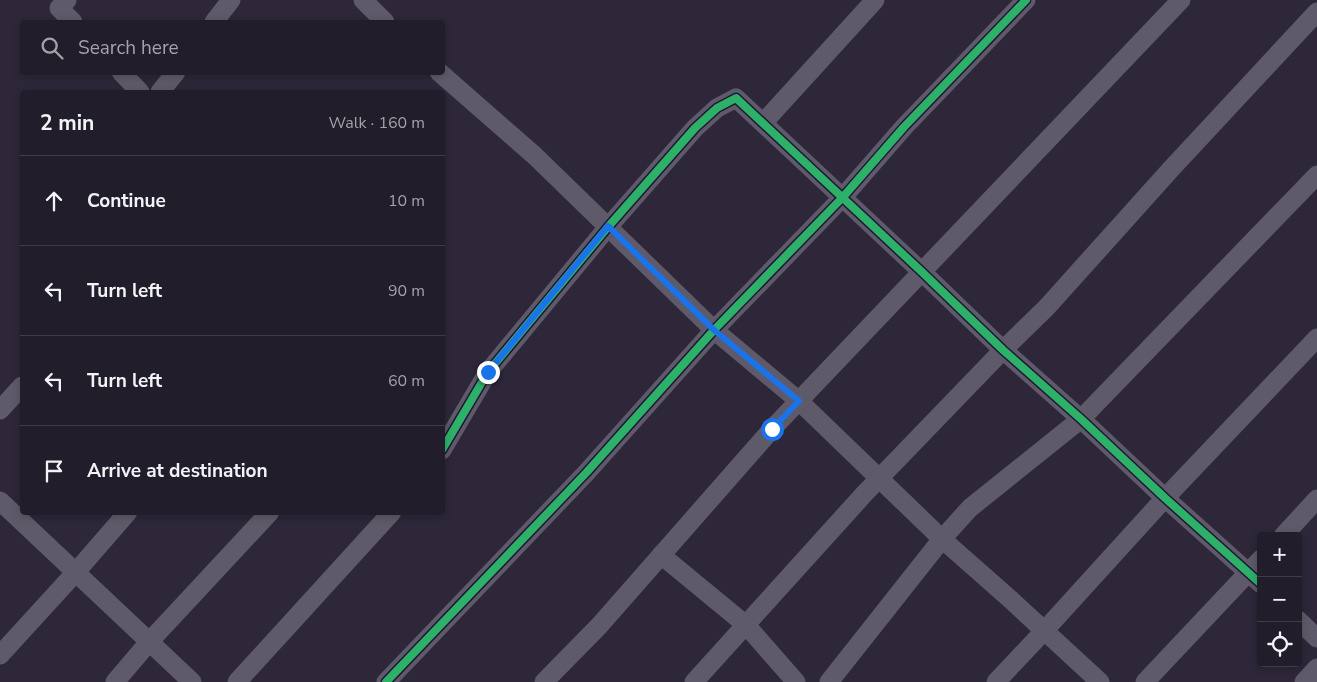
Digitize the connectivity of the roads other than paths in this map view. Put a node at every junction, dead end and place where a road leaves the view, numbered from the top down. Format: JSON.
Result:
{"nodes":[{"id":1,"x":231,"y":0,"type":"edge"},
{"id":2,"x":363,"y":0,"type":"edge"},
{"id":3,"x":875,"y":0,"type":"edge"},
{"id":4,"x":1026,"y":0,"type":"edge"},
{"id":5,"x":1181,"y":0,"type":"edge"},
{"id":6,"x":60,"y":3,"type":"edge"},
{"id":7,"x":1317,"y":12,"type":"edge"},
{"id":8,"x":72,"y":20,"type":"edge"},
{"id":9,"x":216,"y":20,"type":"edge"},
{"id":10,"x":383,"y":20,"type":"edge"},
{"id":11,"x":124,"y":75,"type":"edge"},
{"id":12,"x":174,"y":75,"type":"edge"},
{"id":13,"x":445,"y":85,"type":"edge"},
{"id":14,"x":138,"y":90,"type":"edge"},
{"id":15,"x":162,"y":90,"type":"edge"},
{"id":16,"x":763,"y":123,"type":"junction"},
{"id":17,"x":1317,"y":175,"type":"edge"},
{"id":18,"x":843,"y":198,"type":"junction"},
{"id":19,"x":608,"y":226,"type":"junction"},
{"id":20,"x":922,"y":272,"type":"junction"},
{"id":21,"x":714,"y":330,"type":"junction"},
{"id":22,"x":1317,"y":338,"type":"edge"},
{"id":23,"x":1003,"y":350,"type":"junction"},
{"id":24,"x":20,"y":388,"type":"edge"},
{"id":25,"x":799,"y":401,"type":"junction"},
{"id":26,"x":0,"y":410,"type":"edge"},
{"id":27,"x":1081,"y":419,"type":"junction"},
{"id":28,"x":445,"y":445,"type":"edge"},
{"id":29,"x":880,"y":478,"type":"junction"},
{"id":30,"x":1164,"y":498,"type":"junction"},
{"id":31,"x":1317,"y":499,"type":"edge"},
{"id":32,"x":0,"y":501,"type":"edge"},
{"id":33,"x":125,"y":515,"type":"edge"},
{"id":34,"x":267,"y":515,"type":"edge"},
{"id":35,"x":389,"y":515,"type":"edge"},
{"id":36,"x":1287,"y":532,"type":"edge"},
{"id":37,"x":942,"y":539,"type":"junction"},
{"id":38,"x":661,"y":555,"type":"junction"},
{"id":39,"x":1257,"y":572,"type":"edge"},
{"id":40,"x":76,"y":573,"type":"junction"},
{"id":41,"x":1300,"y":622,"type":"edge"},
{"id":42,"x":746,"y":625,"type":"junction"},
{"id":43,"x":1044,"y":631,"type":"junction"},
{"id":44,"x":1317,"y":638,"type":"edge"},
{"id":45,"x":149,"y":642,"type":"junction"},
{"id":46,"x":0,"y":655,"type":"edge"},
{"id":47,"x":1317,"y":668,"type":"edge"},
{"id":48,"x":115,"y":682,"type":"edge"},
{"id":49,"x":192,"y":682,"type":"edge"},
{"id":50,"x":237,"y":682,"type":"edge"},
{"id":51,"x":386,"y":682,"type":"edge"},
{"id":52,"x":544,"y":682,"type":"edge"},
{"id":53,"x":694,"y":682,"type":"edge"},
{"id":54,"x":796,"y":682,"type":"edge"},
{"id":55,"x":829,"y":682,"type":"edge"},
{"id":56,"x":996,"y":682,"type":"edge"},
{"id":57,"x":1100,"y":682,"type":"edge"},
{"id":58,"x":1145,"y":682,"type":"edge"},
{"id":59,"x":1304,"y":682,"type":"edge"}],
"edges":[{"from":1,"to":9,"type":"street"},
{"from":2,"to":10,"type":"street"},
{"from":3,"to":16,"type":"street"},
{"from":4,"to":18,"type":"street"},
{"from":5,"to":20,"type":"street"},
{"from":6,"to":8,"type":"street"},
{"from":7,"to":23,"type":"street"},
{"from":11,"to":14,"type":"street"},
{"from":12,"to":15,"type":"street"},
{"from":13,"to":19,"type":"street"},
{"from":16,"to":18,"type":"street"},
{"from":16,"to":19,"type":"street"},
{"from":17,"to":27,"type":"street"},
{"from":18,"to":20,"type":"street"},
{"from":18,"to":21,"type":"street"},
{"from":19,"to":21,"type":"street"},
{"from":19,"to":28,"type":"street"},
{"from":20,"to":23,"type":"street"},
{"from":20,"to":25,"type":"street"},
{"from":21,"to":25,"type":"street"},
{"from":21,"to":51,"type":"street"},
{"from":22,"to":30,"type":"street"},
{"from":23,"to":27,"type":"street"},
{"from":23,"to":29,"type":"street"},
{"from":24,"to":26,"type":"street"},
{"from":25,"to":29,"type":"street"},
{"from":25,"to":38,"type":"street"},
{"from":27,"to":30,"type":"street"},
{"from":27,"to":37,"type":"street"},
{"from":29,"to":37,"type":"street"},
{"from":29,"to":42,"type":"street"},
{"from":30,"to":39,"type":"street"},
{"from":30,"to":43,"type":"street"},
{"from":31,"to":36,"type":"street"},
{"from":32,"to":40,"type":"street"},
{"from":33,"to":40,"type":"street"},
{"from":34,"to":45,"type":"street"},
{"from":35,"to":50,"type":"street"},
{"from":37,"to":43,"type":"street"},
{"from":37,"to":55,"type":"street"},
{"from":38,"to":42,"type":"street"},
{"from":38,"to":52,"type":"street"},
{"from":39,"to":58,"type":"street"},
{"from":40,"to":45,"type":"street"},
{"from":40,"to":46,"type":"street"},
{"from":41,"to":44,"type":"street"},
{"from":42,"to":53,"type":"street"},
{"from":42,"to":54,"type":"street"},
{"from":43,"to":56,"type":"street"},
{"from":43,"to":57,"type":"street"},
{"from":45,"to":48,"type":"street"},
{"from":45,"to":49,"type":"street"},
{"from":47,"to":59,"type":"street"}]}
